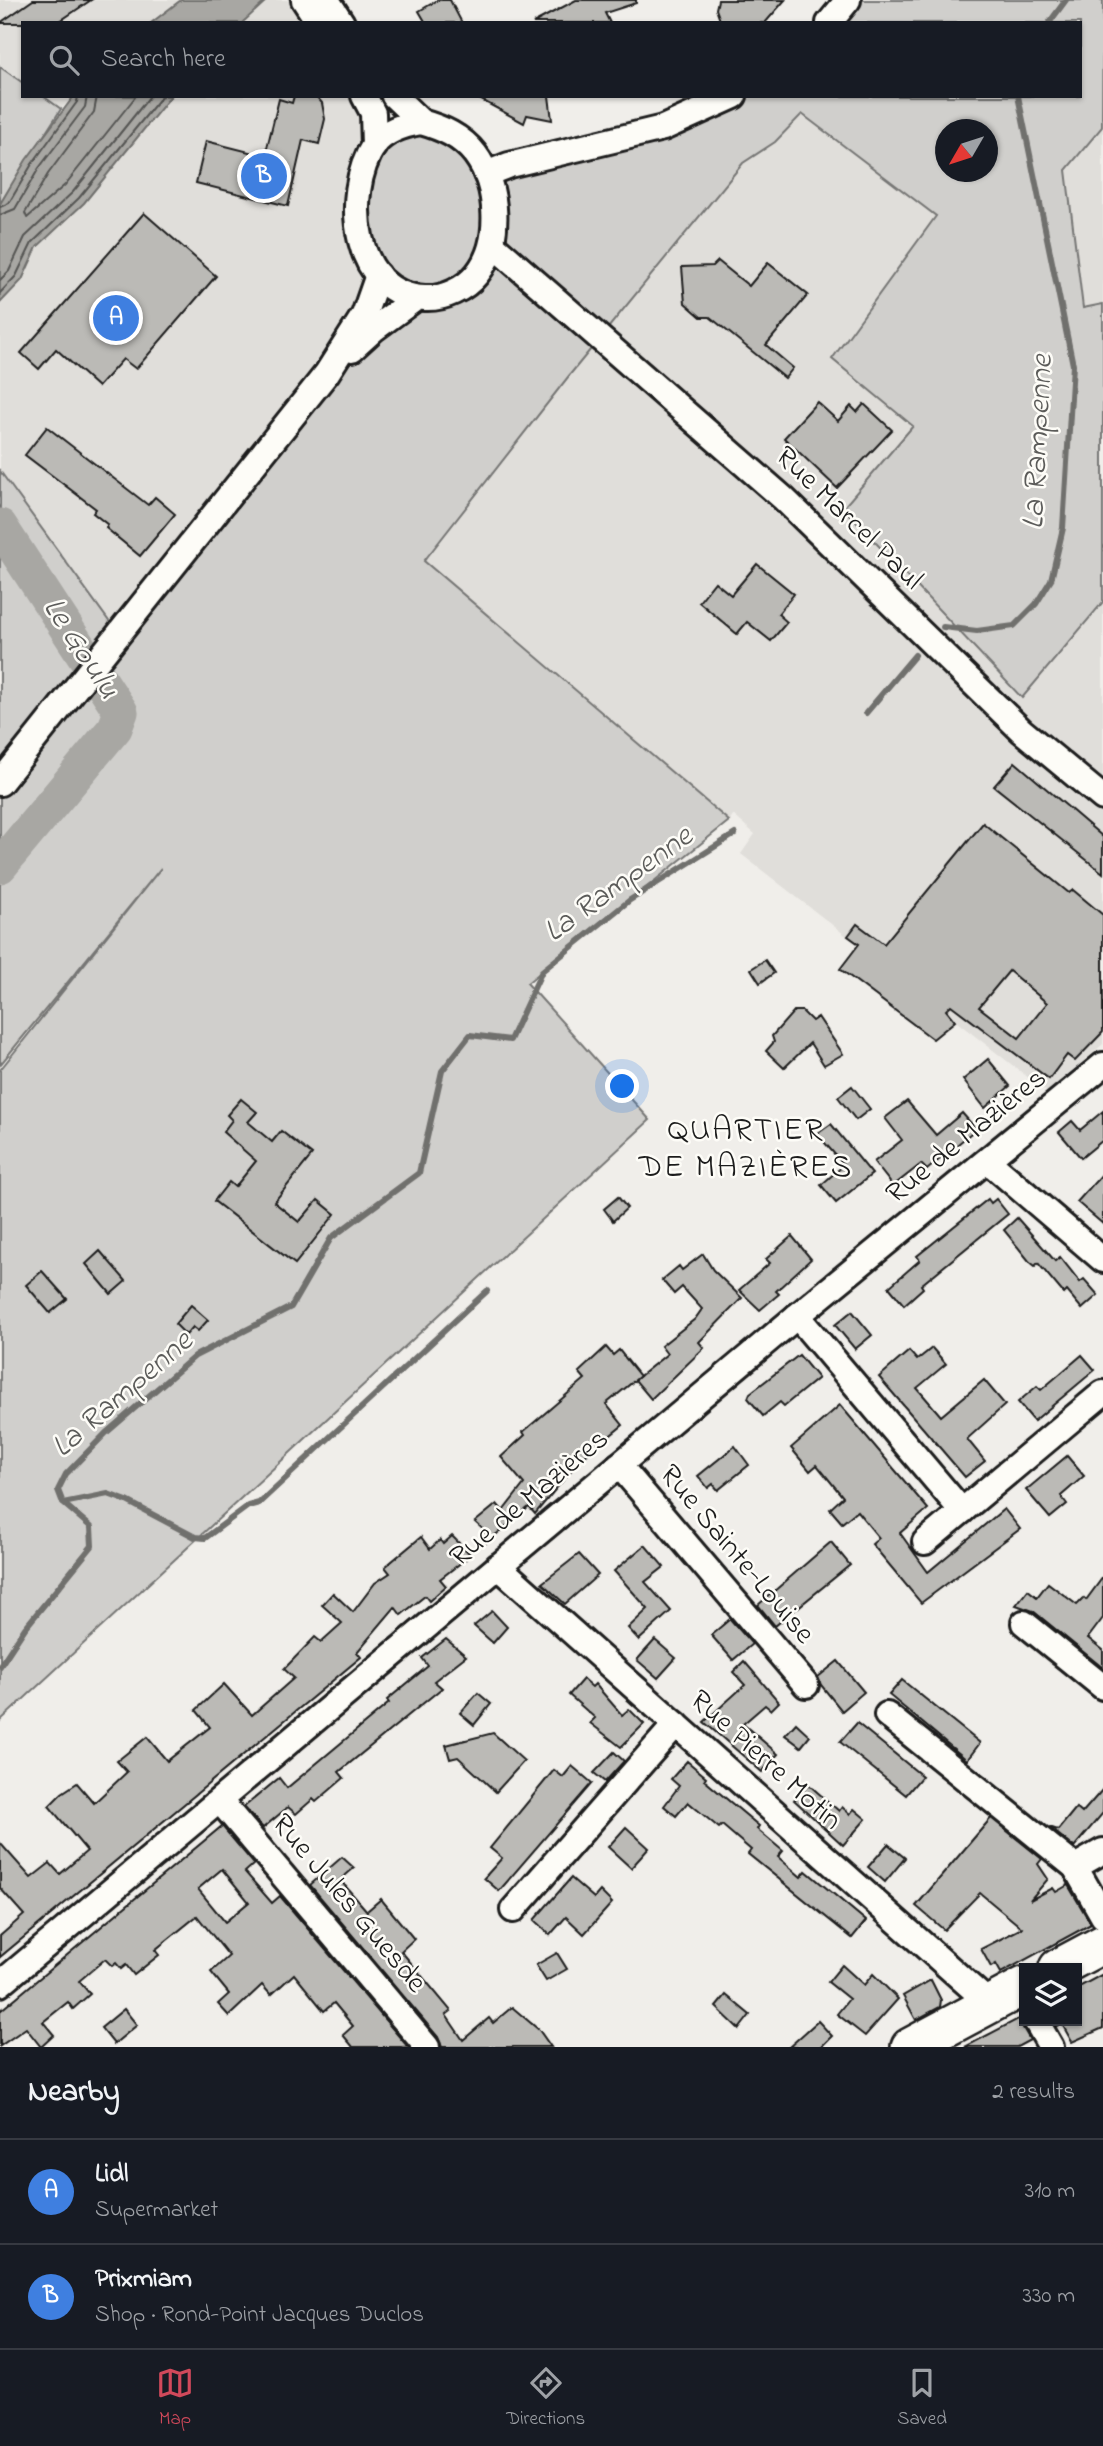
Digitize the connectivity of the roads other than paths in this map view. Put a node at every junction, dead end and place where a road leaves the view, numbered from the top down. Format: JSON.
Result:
{"nodes":[{"id":1,"x":304,"y":0,"type":"edge"},
{"id":2,"x":327,"y":0,"type":"edge"},
{"id":3,"x":848,"y":0,"type":"edge"},
{"id":4,"x":318,"y":21,"type":"edge"},
{"id":5,"x":341,"y":21,"type":"edge"},
{"id":6,"x":831,"y":21,"type":"edge"},
{"id":7,"x":365,"y":98,"type":"edge"},
{"id":8,"x":396,"y":98,"type":"edge"},
{"id":9,"x":730,"y":98,"type":"edge"},
{"id":10,"x":421,"y":122,"type":"junction"},
{"id":11,"x":374,"y":146,"type":"junction"},
{"id":12,"x":486,"y":174,"type":"junction"},
{"id":13,"x":492,"y":244,"type":"junction"},
{"id":14,"x":378,"y":275,"type":"junction"},
{"id":15,"x":476,"y":275,"type":"junction"},
{"id":16,"x":544,"y":292,"type":"junction"},
{"id":17,"x":416,"y":298,"type":"junction"},
{"id":18,"x":327,"y":373,"type":"junction"},
{"id":19,"x":0,"y":783,"type":"edge"},
{"id":20,"x":1103,"y":798,"type":"edge"},
{"id":21,"x":1103,"y":1065,"type":"edge"},
{"id":22,"x":989,"y":1161,"type":"junction"},
{"id":23,"x":1103,"y":1260,"type":"edge"},
{"id":24,"x":797,"y":1317,"type":"junction"},
{"id":25,"x":1103,"y":1393,"type":"edge"},
{"id":26,"x":619,"y":1465,"type":"junction"},
{"id":27,"x":962,"y":1511,"type":"junction"},
{"id":28,"x":925,"y":1542,"type":"dead end"},
{"id":29,"x":498,"y":1566,"type":"junction"},
{"id":30,"x":1024,"y":1623,"type":"dead end"},
{"id":31,"x":806,"y":1685,"type":"dead end"},
{"id":32,"x":1103,"y":1687,"type":"edge"},
{"id":33,"x":887,"y":1715,"type":"dead end"},
{"id":34,"x":676,"y":1724,"type":"junction"},
{"id":35,"x":220,"y":1801,"type":"junction"},
{"id":36,"x":1103,"y":1851,"type":"edge"},
{"id":37,"x":1075,"y":1867,"type":"junction"},
{"id":38,"x":513,"y":1910,"type":"dead end"},
{"id":39,"x":1103,"y":1916,"type":"edge"},
{"id":40,"x":1103,"y":1944,"type":"edge"},
{"id":41,"x":1067,"y":1963,"type":"edge"},
{"id":42,"x":0,"y":1984,"type":"edge"},
{"id":43,"x":1014,"y":1994,"type":"edge"},
{"id":44,"x":1039,"y":2026,"type":"edge"},
{"id":45,"x":427,"y":2047,"type":"edge"},
{"id":46,"x":910,"y":2047,"type":"edge"},
{"id":47,"x":1051,"y":2047,"type":"edge"}],
"edges":[{"from":1,"to":4,"type":"street"},
{"from":2,"to":5,"type":"street"},
{"from":3,"to":6,"type":"street"},
{"from":7,"to":11,"type":"street"},
{"from":8,"to":10,"type":"street"},
{"from":9,"to":12,"type":"street"},
{"from":10,"to":11,"type":"street"},
{"from":10,"to":12,"type":"street"},
{"from":11,"to":14,"type":"street"},
{"from":12,"to":13,"type":"street"},
{"from":13,"to":15,"type":"street"},
{"from":13,"to":16,"type":"street","name":"Rue Marcel Paul"},
{"from":14,"to":17,"type":"street"},
{"from":14,"to":18,"type":"street"},
{"from":15,"to":16,"type":"street","name":"Rue Marcel Paul"},
{"from":15,"to":17,"type":"street"},
{"from":16,"to":20,"type":"street","name":"Rue Marcel Paul"},
{"from":17,"to":18,"type":"street"},
{"from":18,"to":19,"type":"street"},
{"from":21,"to":22,"type":"street","name":"Rue de Mazières"},
{"from":22,"to":23,"type":"street"},
{"from":22,"to":24,"type":"street","name":"Rue de Mazières"},
{"from":24,"to":26,"type":"street","name":"Rue de Mazières"},
{"from":24,"to":27,"type":"street"},
{"from":25,"to":27,"type":"street"},
{"from":26,"to":29,"type":"street","name":"Rue de Mazières"},
{"from":26,"to":31,"type":"street","name":"Rue Sainte-Louise"},
{"from":27,"to":28,"type":"street"},
{"from":29,"to":34,"type":"street","name":"Rue Pierre Motin"},
{"from":29,"to":35,"type":"street","name":"Rue de Mazières"},
{"from":30,"to":32,"type":"street"},
{"from":33,"to":37,"type":"street"},
{"from":34,"to":38,"type":"street"},
{"from":34,"to":43,"type":"street","name":"Rue Pierre Motin"},
{"from":35,"to":42,"type":"street","name":"Rue de Mazières"},
{"from":35,"to":45,"type":"street","name":"Rue Jules Guesde"},
{"from":36,"to":37,"type":"street"},
{"from":37,"to":39,"type":"street"},
{"from":40,"to":41,"type":"main road"},
{"from":43,"to":46,"type":"main road"},
{"from":44,"to":47,"type":"street"}]}
